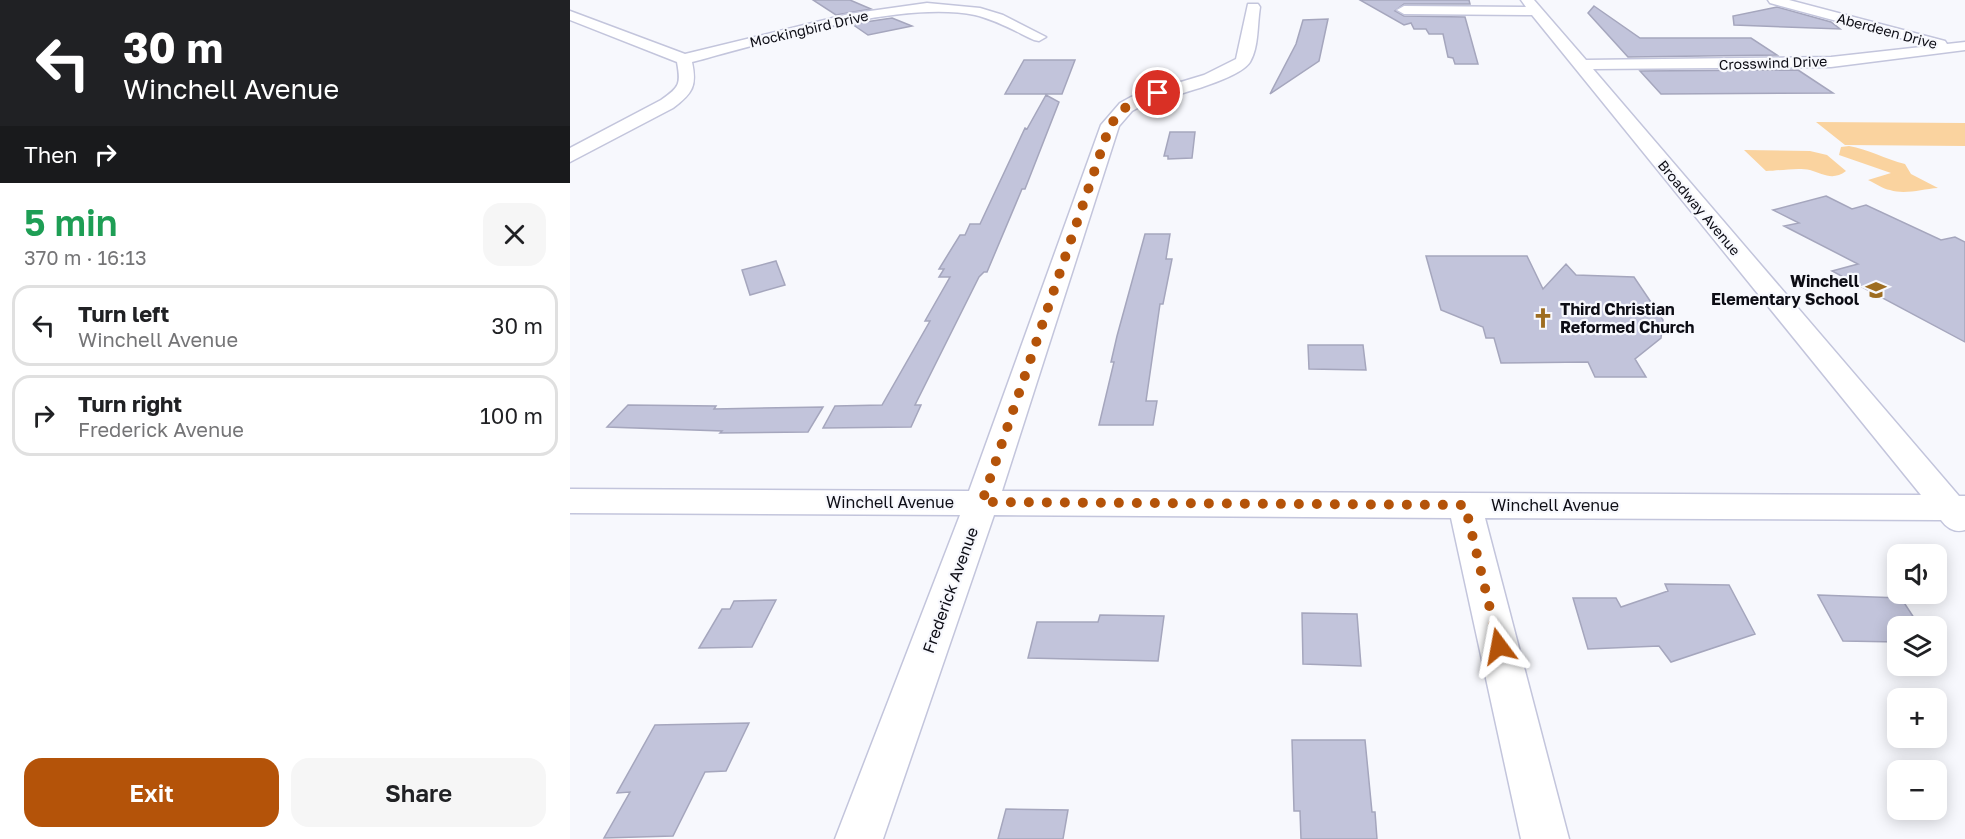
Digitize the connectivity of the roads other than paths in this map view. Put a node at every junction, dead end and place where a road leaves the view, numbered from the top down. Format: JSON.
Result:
{"nodes":[{"id":1,"x":1774,"y":0,"type":"edge"},
{"id":2,"x":1531,"y":5,"type":"edge"},
{"id":3,"x":1253,"y":7,"type":"dead end"},
{"id":4,"x":1404,"y":10,"type":"dead end"},
{"id":5,"x":570,"y":15,"type":"edge"},
{"id":6,"x":1039,"y":37,"type":"dead end"},
{"id":7,"x":1961,"y":49,"type":"edge"},
{"id":8,"x":684,"y":59,"type":"junction"},
{"id":9,"x":1580,"y":65,"type":"junction"},
{"id":10,"x":570,"y":156,"type":"edge"},
{"id":11,"x":570,"y":501,"type":"edge"},
{"id":12,"x":982,"y":502,"type":"junction"},
{"id":13,"x":1465,"y":505,"type":"junction"},
{"id":14,"x":1960,"y":514,"type":"edge"},
{"id":15,"x":859,"y":839,"type":"edge"},
{"id":16,"x":1545,"y":839,"type":"edge"}],
"edges":[{"from":1,"to":7,"type":"street","name":"Aberdeen Drive"},
{"from":2,"to":4,"type":"street"},
{"from":2,"to":9,"type":"street","name":"Broadway Avenue"},
{"from":3,"to":12,"type":"street","name":"Frederick Avenue"},
{"from":5,"to":8,"type":"street"},
{"from":6,"to":8,"type":"street","name":"Mockingbird Drive"},
{"from":7,"to":9,"type":"street","name":"Crosswind Drive"},
{"from":8,"to":10,"type":"street"},
{"from":9,"to":14,"type":"street","name":"Broadway Avenue"},
{"from":11,"to":12,"type":"street","name":"Winchell Avenue"},
{"from":12,"to":13,"type":"street","name":"Winchell Avenue"},
{"from":12,"to":15,"type":"street","name":"Frederick Avenue"},
{"from":13,"to":14,"type":"street","name":"Winchell Avenue"},
{"from":13,"to":16,"type":"street"}]}
